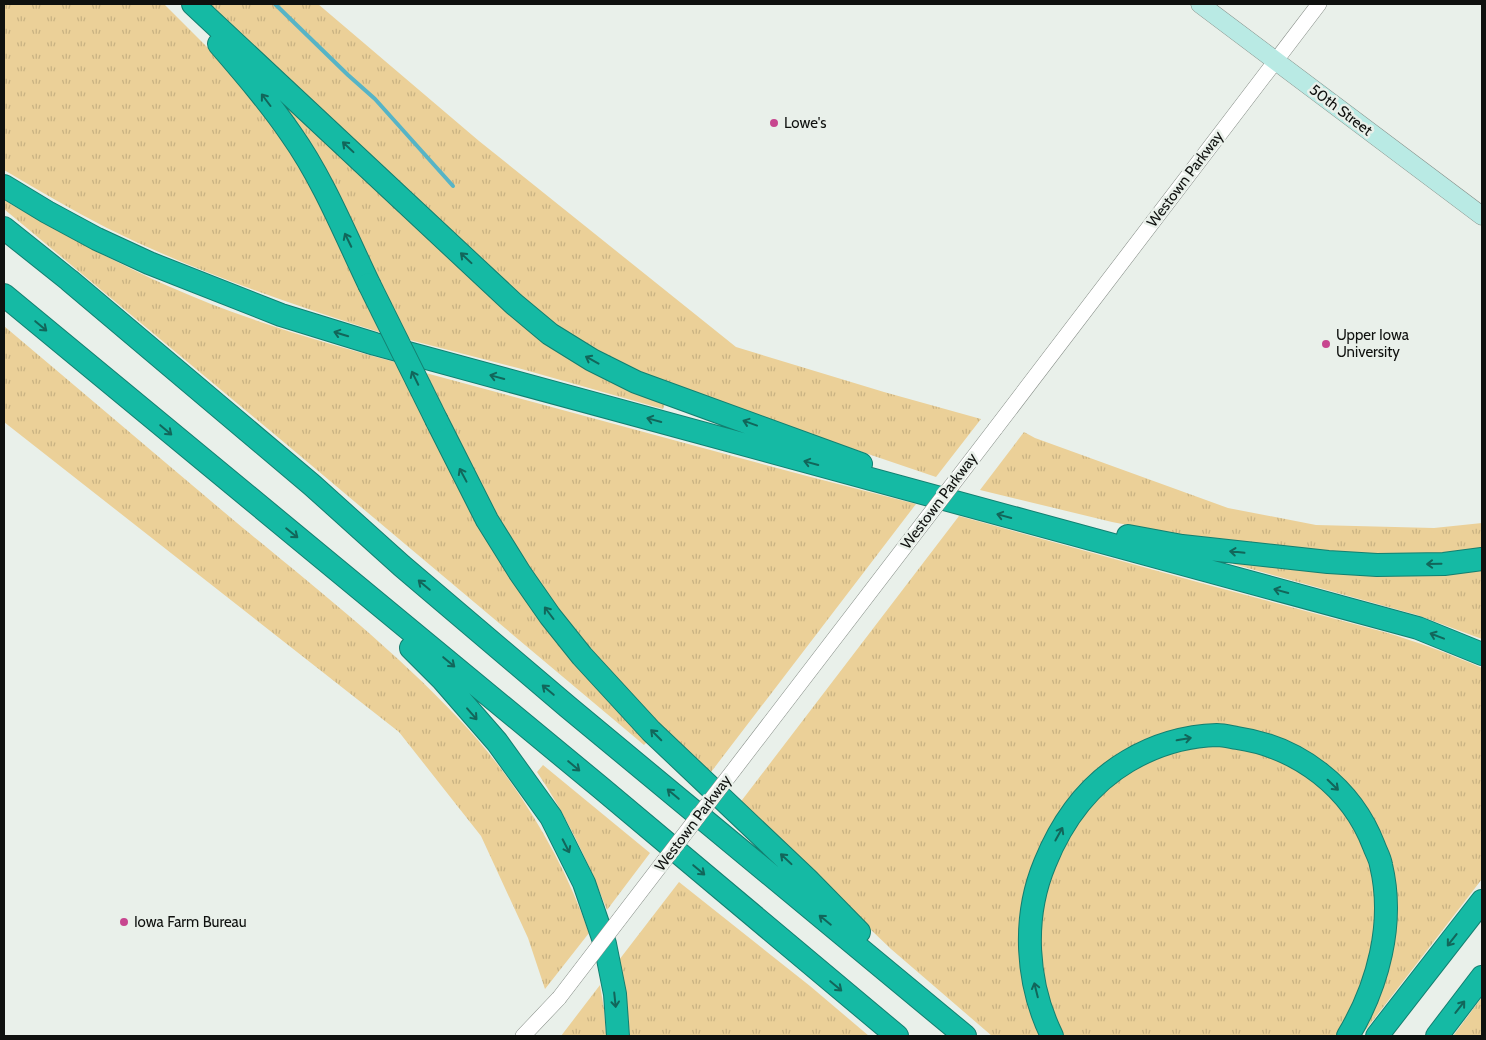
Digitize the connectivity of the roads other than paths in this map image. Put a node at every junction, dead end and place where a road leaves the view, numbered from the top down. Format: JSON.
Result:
{"nodes":[{"id":1,"x":181,"y":4,"type":"edge"},
{"id":2,"x":193,"y":4,"type":"edge"},
{"id":3,"x":1200,"y":4,"type":"edge"},
{"id":4,"x":1319,"y":4,"type":"edge"},
{"id":5,"x":1276,"y":60,"type":"junction"},
{"id":6,"x":4,"y":186,"type":"edge"},
{"id":7,"x":1482,"y":216,"type":"edge"},
{"id":8,"x":4,"y":228,"type":"edge"},
{"id":9,"x":4,"y":295,"type":"edge"},
{"id":10,"x":976,"y":508,"type":"junction"},
{"id":11,"x":1032,"y":524,"type":"junction"},
{"id":12,"x":316,"y":554,"type":"junction"},
{"id":13,"x":1482,"y":559,"type":"edge"},
{"id":14,"x":1482,"y":654,"type":"edge"},
{"id":15,"x":1482,"y":902,"type":"edge"},
{"id":16,"x":1482,"y":977,"type":"edge"},
{"id":17,"x":559,"y":998,"type":"junction"},
{"id":18,"x":944,"y":1018,"type":"junction"},
{"id":19,"x":523,"y":1036,"type":"edge"},
{"id":20,"x":537,"y":1036,"type":"edge"},
{"id":21,"x":618,"y":1036,"type":"edge"},
{"id":22,"x":897,"y":1036,"type":"edge"},
{"id":23,"x":965,"y":1036,"type":"edge"},
{"id":24,"x":1052,"y":1036,"type":"edge"},
{"id":25,"x":1348,"y":1036,"type":"edge"},
{"id":26,"x":1377,"y":1036,"type":"edge"},
{"id":27,"x":1437,"y":1036,"type":"edge"}],
"edges":[{"from":18,"to":1,"type":"highway","one_way":true,"bridge":true},
{"from":10,"to":2,"type":"highway","one_way":true},
{"from":3,"to":5,"type":"main road","name":"50th Street"},
{"from":4,"to":5,"type":"street","name":"Westown Parkway"},
{"from":5,"to":7,"type":"main road","name":"50th Street"},
{"from":5,"to":17,"type":"street","name":"Westown Parkway","bridge":true},
{"from":10,"to":6,"type":"highway","one_way":true},
{"from":18,"to":8,"type":"highway","one_way":true},
{"from":9,"to":12,"type":"highway","one_way":true},
{"from":11,"to":10,"type":"highway","one_way":true},
{"from":13,"to":11,"type":"highway","one_way":true},
{"from":14,"to":11,"type":"highway","one_way":true},
{"from":12,"to":21,"type":"highway","one_way":true},
{"from":12,"to":22,"type":"highway","one_way":true},
{"from":15,"to":26,"type":"highway","one_way":true},
{"from":27,"to":16,"type":"highway","one_way":true},
{"from":17,"to":19,"type":"street","name":"Westown Parkway"},
{"from":17,"to":20,"type":"street","name":"Westown Parkway"},
{"from":18,"to":23,"type":"highway"},
{"from":24,"to":25,"type":"highway","one_way":true}]}
